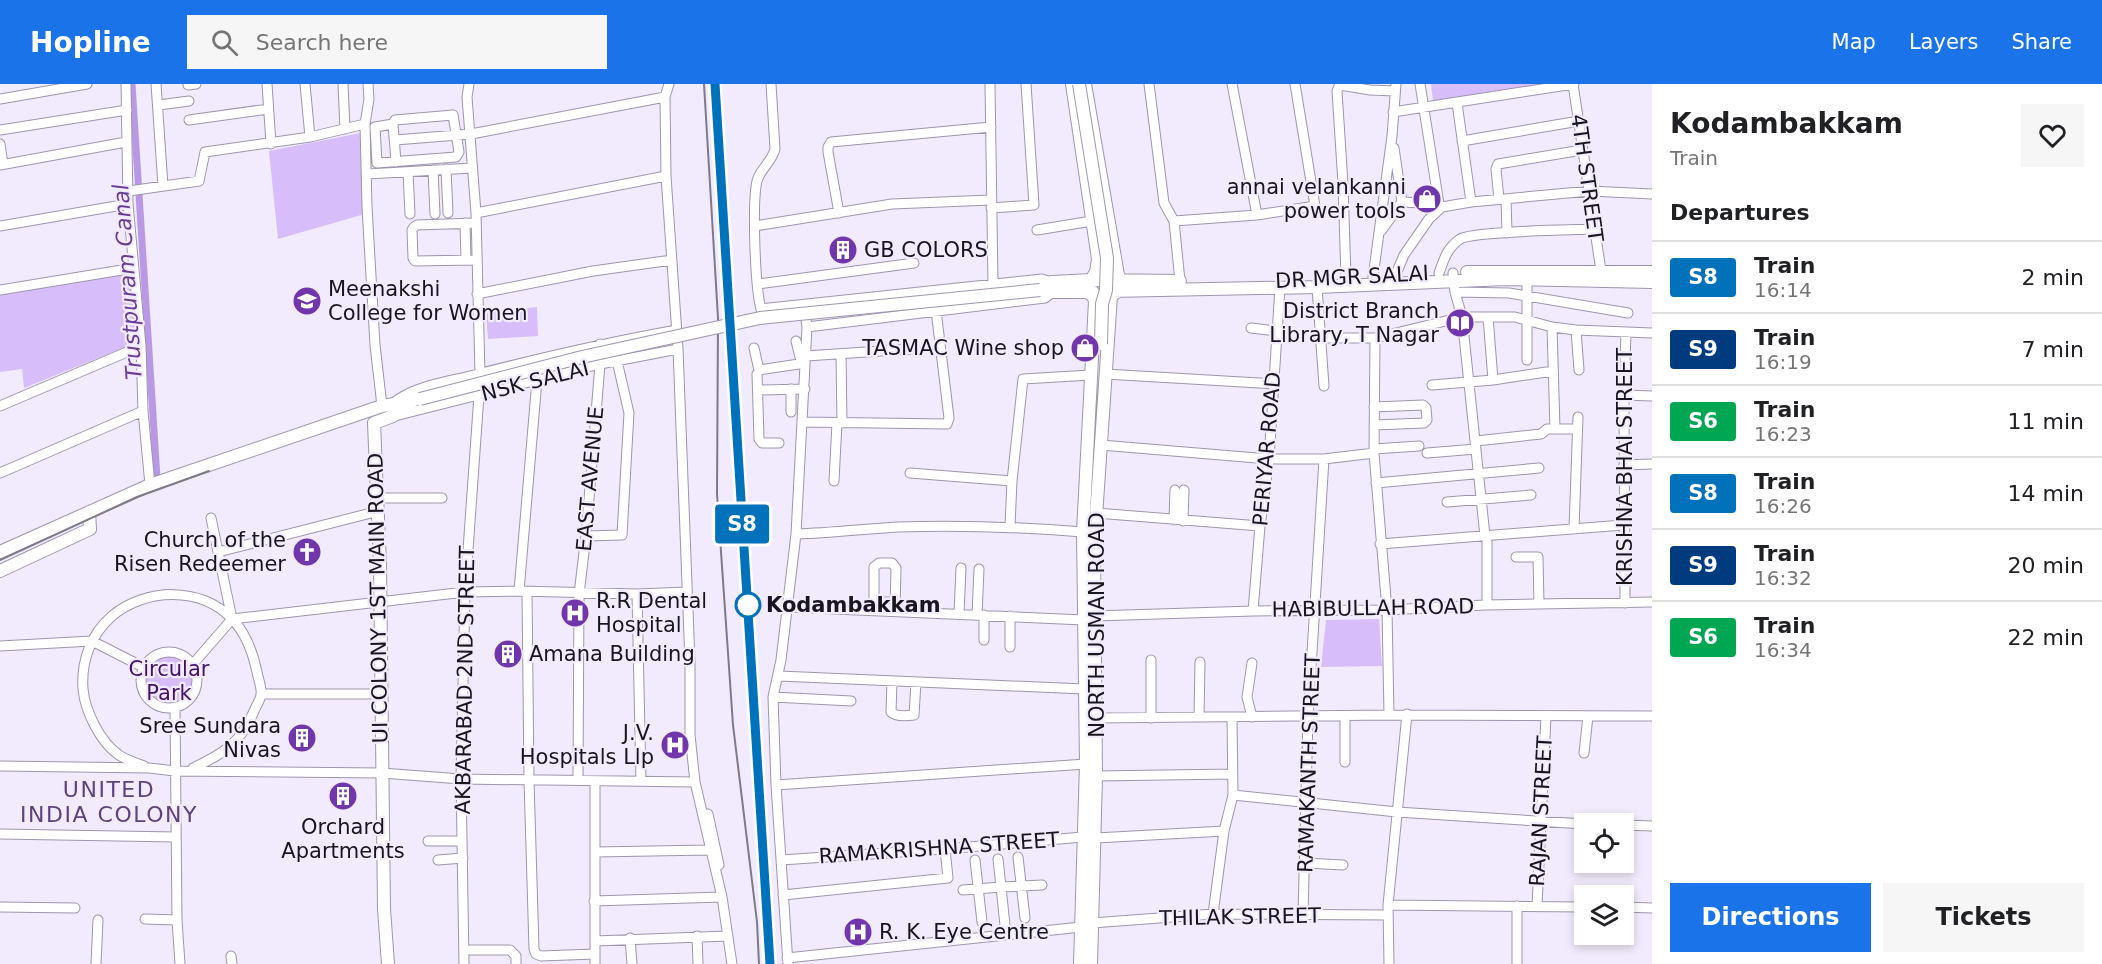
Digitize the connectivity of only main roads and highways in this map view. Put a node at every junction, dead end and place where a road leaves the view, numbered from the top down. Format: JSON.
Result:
{"nodes":[{"id":1,"x":1072,"y":84,"type":"edge"},
{"id":2,"x":1079,"y":84,"type":"edge"},
{"id":3,"x":1085,"y":84,"type":"edge"},
{"id":4,"x":1652,"y":272,"type":"edge"},
{"id":5,"x":1454,"y":282,"type":"junction"},
{"id":6,"x":1652,"y":282,"type":"edge"},
{"id":7,"x":1120,"y":285,"type":"junction"},
{"id":8,"x":1089,"y":286,"type":"junction"},
{"id":9,"x":1094,"y":318,"type":"junction"},
{"id":10,"x":1109,"y":319,"type":"junction"},
{"id":11,"x":389,"y":409,"type":"junction"},
{"id":12,"x":1091,"y":511,"type":"junction"},
{"id":13,"x":89,"y":512,"type":"junction"},
{"id":14,"x":0,"y":552,"type":"edge"},
{"id":15,"x":0,"y":571,"type":"edge"},
{"id":16,"x":1089,"y":618,"type":"junction"},
{"id":17,"x":1090,"y":838,"type":"junction"},
{"id":18,"x":1086,"y":925,"type":"junction"},
{"id":19,"x":388,"y":964,"type":"edge"},
{"id":20,"x":1080,"y":964,"type":"edge"},
{"id":21,"x":1091,"y":964,"type":"edge"}],
"edges":[{"from":1,"to":8,"type":"main road"},
{"from":2,"to":12,"type":"main road","bridge":true},
{"from":3,"to":7,"type":"main road"},
{"from":4,"to":5,"type":"main road","name":"DR MGR SALAI"},
{"from":5,"to":6,"type":"main road","name":"DR MGR SALAI"},
{"from":5,"to":7,"type":"main road","name":"DR MGR SALAI"},
{"from":5,"to":7,"type":"main road","name":"DR MGR SALAI"},
{"from":7,"to":8,"type":"main road","name":"DR MGR SALAI"},
{"from":7,"to":10,"type":"main road","name":"NORTH USMAN ROAD"},
{"from":8,"to":9,"type":"main road","name":"NORTH USMAN ROAD"},
{"from":8,"to":11,"type":"main road","name":"DR MGR SALAI","bridge":true},
{"from":9,"to":10,"type":"main road"},
{"from":9,"to":12,"type":"main road","name":"NORTH USMAN ROAD"},
{"from":10,"to":12,"type":"main road","name":"NORTH USMAN ROAD"},
{"from":11,"to":13,"type":"main road"},
{"from":11,"to":19,"type":"main road","name":"UI COLONY 1ST MAIN ROAD"},
{"from":12,"to":16,"type":"main road","name":"NORTH USMAN ROAD"},
{"from":12,"to":16,"type":"main road","name":"NORTH USMAN ROAD"},
{"from":13,"to":14,"type":"main road"},
{"from":13,"to":15,"type":"main road"},
{"from":16,"to":17,"type":"main road","name":"NORTH USMAN ROAD"},
{"from":16,"to":17,"type":"main road","name":"NORTH USMAN ROAD"},
{"from":17,"to":18,"type":"main road","name":"NORTH USMAN ROAD"},
{"from":18,"to":20,"type":"main road","name":"NORTH USMAN ROAD"},
{"from":18,"to":21,"type":"main road","name":"NORTH USMAN ROAD"}]}
